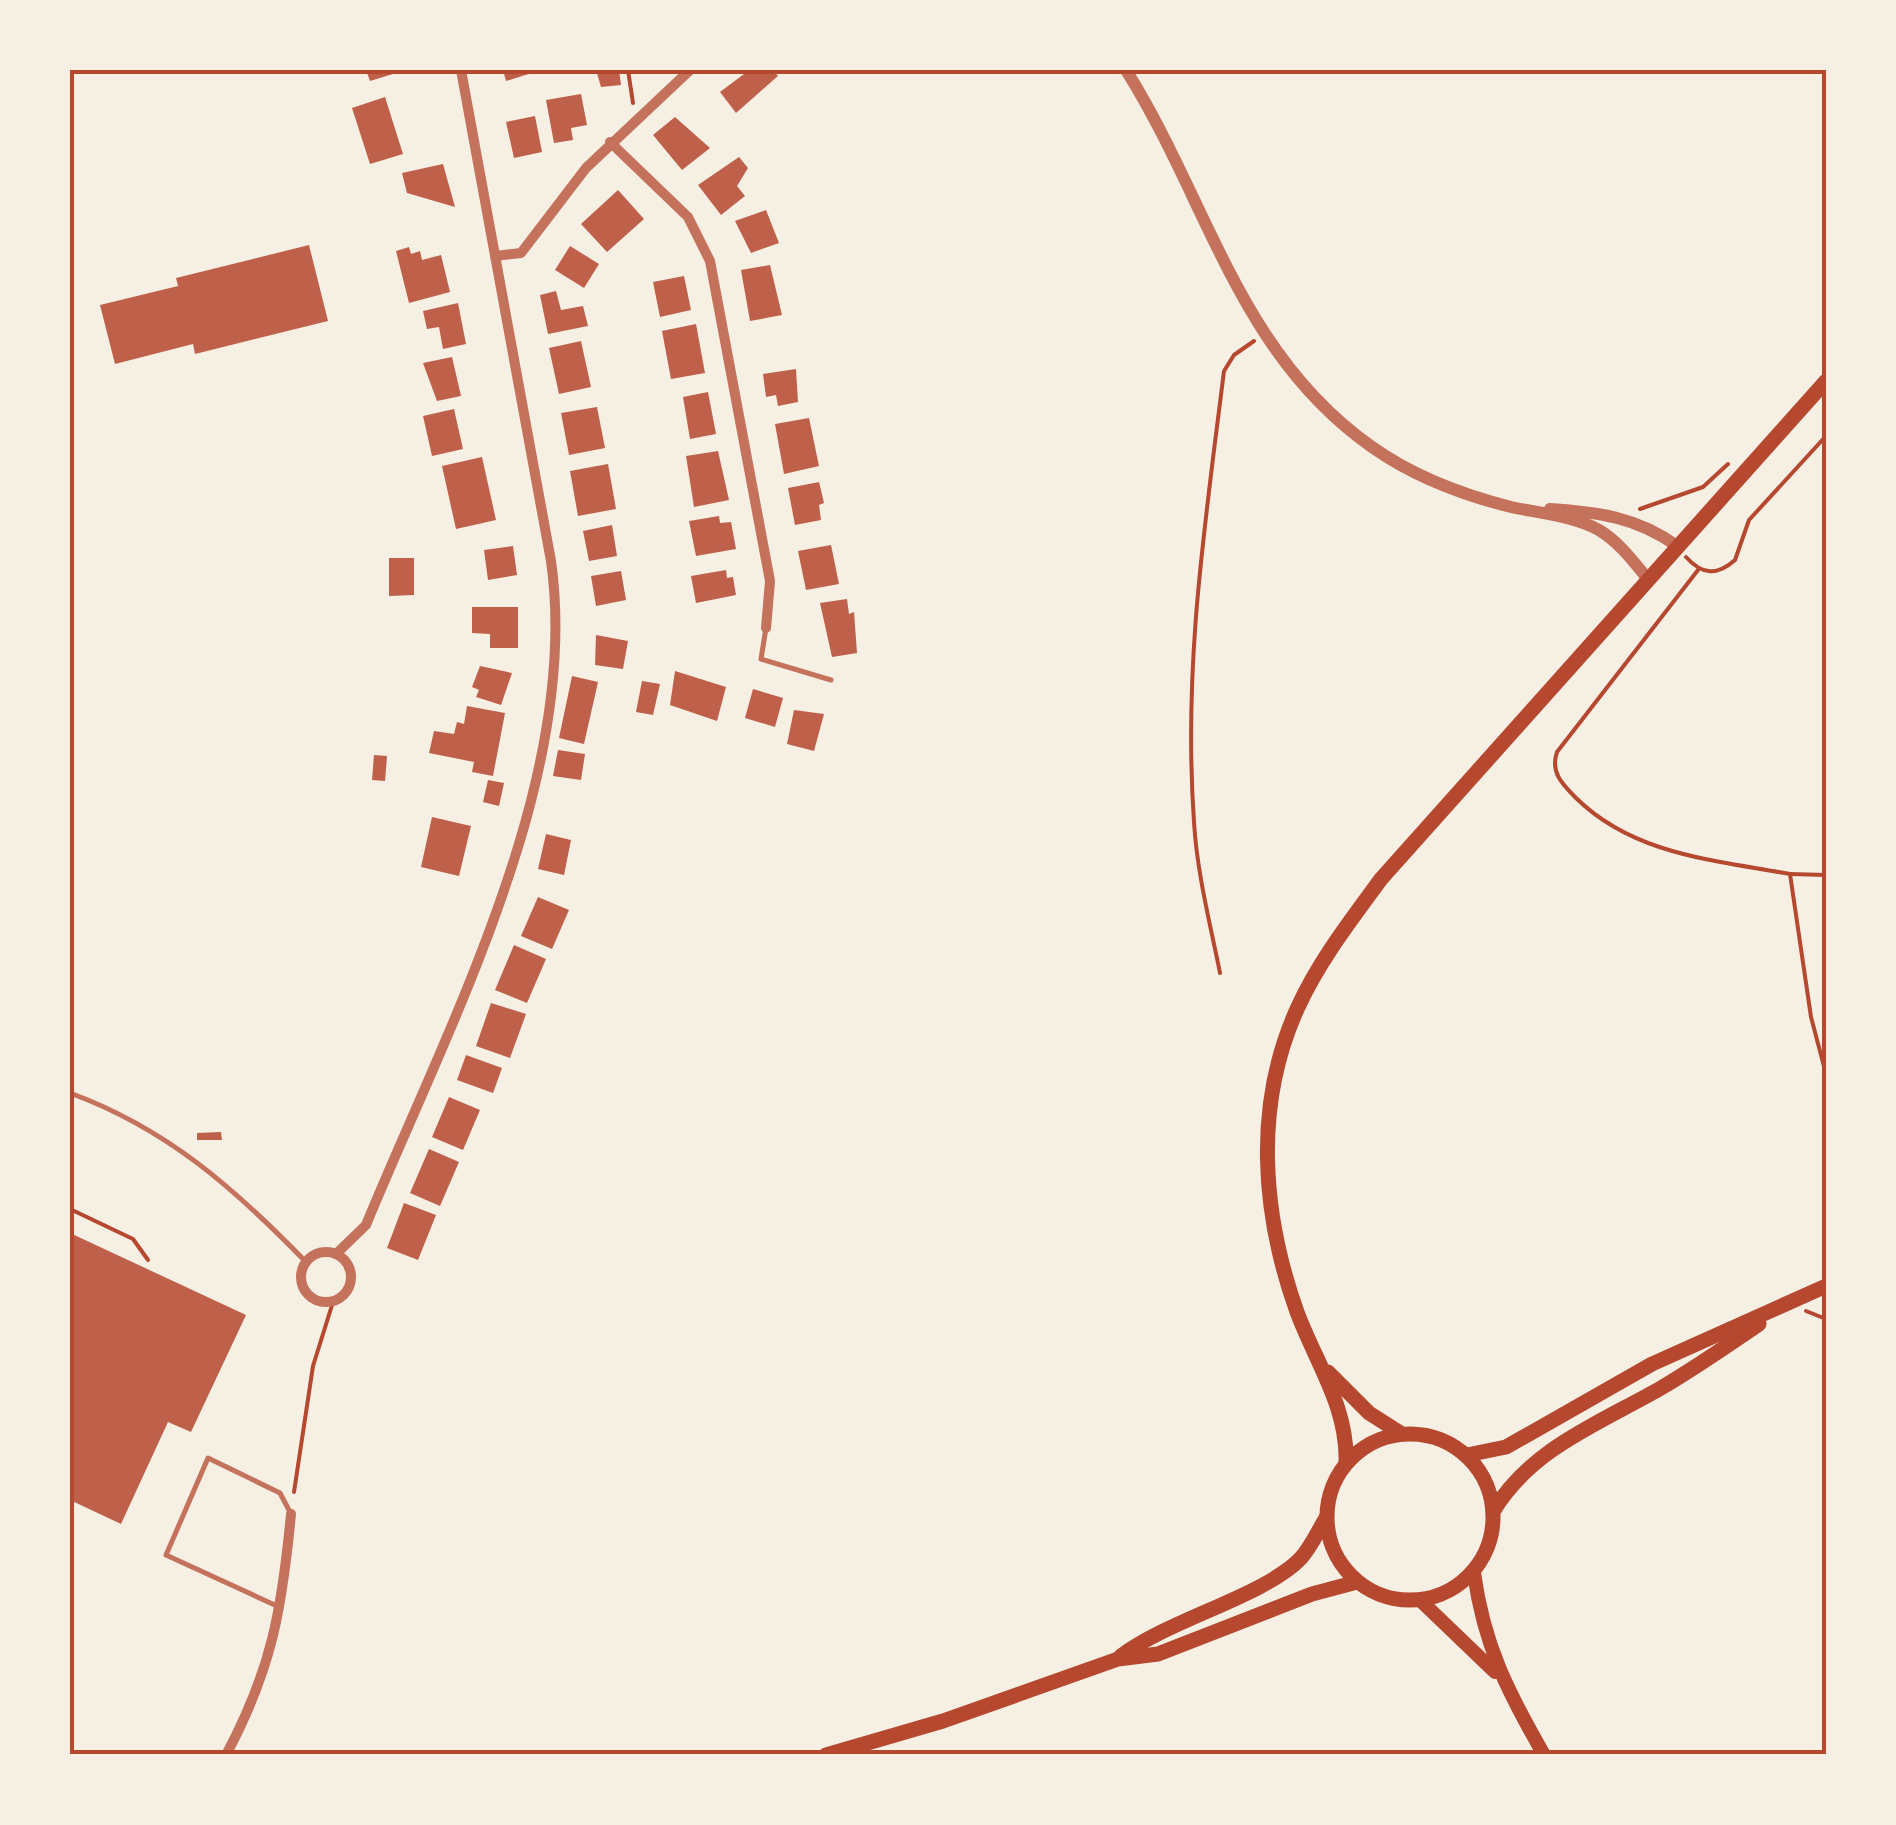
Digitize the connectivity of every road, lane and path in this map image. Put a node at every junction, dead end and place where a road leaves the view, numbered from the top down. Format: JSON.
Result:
{"nodes":[{"id":1,"x":461,"y":70,"type":"edge"},
{"id":2,"x":628,"y":70,"type":"edge"},
{"id":3,"x":690,"y":70,"type":"edge"},
{"id":4,"x":1126,"y":70,"type":"edge"},
{"id":5,"x":636,"y":118,"type":"junction"},
{"id":6,"x":610,"y":142,"type":"junction"},
{"id":7,"x":495,"y":256,"type":"junction"},
{"id":8,"x":1262,"y":335,"type":"junction"},
{"id":9,"x":1826,"y":380,"type":"edge"},
{"id":10,"x":1826,"y":436,"type":"edge"},
{"id":11,"x":1740,"y":452,"type":"dead end"},
{"id":12,"x":1507,"y":506,"type":"junction"},
{"id":13,"x":1611,"y":514,"type":"junction"},
{"id":14,"x":1676,"y":546,"type":"junction"},
{"id":15,"x":1698,"y":570,"type":"junction"},
{"id":16,"x":1647,"y":578,"type":"junction"},
{"id":17,"x":766,"y":628,"type":"joint"},
{"id":18,"x":832,"y":680,"type":"dead end"},
{"id":19,"x":1790,"y":874,"type":"junction"},
{"id":20,"x":1826,"y":875,"type":"edge"},
{"id":21,"x":1220,"y":973,"type":"dead end"},
{"id":22,"x":1826,"y":1074,"type":"edge"},
{"id":23,"x":70,"y":1093,"type":"edge"},
{"id":24,"x":70,"y":1209,"type":"edge"},
{"id":25,"x":336,"y":1254,"type":"junction"},
{"id":26,"x":148,"y":1260,"type":"dead end"},
{"id":27,"x":306,"y":1262,"type":"junction"},
{"id":28,"x":1826,"y":1286,"type":"edge"},
{"id":29,"x":1800,"y":1298,"type":"junction"},
{"id":30,"x":334,"y":1302,"type":"junction"},
{"id":31,"x":1325,"y":1369,"type":"junction"},
{"id":32,"x":1402,"y":1434,"type":"junction"},
{"id":33,"x":1467,"y":1455,"type":"junction"},
{"id":34,"x":1346,"y":1463,"type":"junction"},
{"id":35,"x":1494,"y":1510,"type":"junction"},
{"id":36,"x":291,"y":1514,"type":"junction"},
{"id":37,"x":1326,"y":1518,"type":"junction"},
{"id":38,"x":1474,"y":1573,"type":"junction"},
{"id":39,"x":1358,"y":1582,"type":"junction"},
{"id":40,"x":1421,"y":1601,"type":"junction"},
{"id":41,"x":282,"y":1608,"type":"junction"},
{"id":42,"x":1118,"y":1658,"type":"junction"},
{"id":43,"x":1499,"y":1676,"type":"junction"},
{"id":44,"x":226,"y":1755,"type":"edge"},
{"id":45,"x":826,"y":1755,"type":"edge"},
{"id":46,"x":1544,"y":1755,"type":"edge"}],
"edges":[{"from":1,"to":7,"type":"street"},
{"from":2,"to":5,"type":"path"},
{"from":3,"to":5,"type":"street"},
{"from":4,"to":8,"type":"street"},
{"from":5,"to":6,"type":"street"},
{"from":6,"to":7,"type":"street"},
{"from":6,"to":17,"type":"street"},
{"from":7,"to":25,"type":"street"},
{"from":8,"to":12,"type":"street"},
{"from":8,"to":21,"type":"path"},
{"from":9,"to":14,"type":"main road"},
{"from":10,"to":15,"type":"path"},
{"from":11,"to":13,"type":"path"},
{"from":12,"to":13,"type":"street"},
{"from":12,"to":16,"type":"street"},
{"from":13,"to":14,"type":"street"},
{"from":14,"to":15,"type":"path"},
{"from":14,"to":16,"type":"main road"},
{"from":15,"to":19,"type":"path"},
{"from":16,"to":31,"type":"main road"},
{"from":17,"to":18,"type":"lane"},
{"from":19,"to":20,"type":"path"},
{"from":19,"to":22,"type":"path"},
{"from":23,"to":27,"type":"lane"},
{"from":24,"to":26,"type":"path"},
{"from":25,"to":27,"type":"street"},
{"from":25,"to":30,"type":"street"},
{"from":27,"to":30,"type":"street"},
{"from":28,"to":29,"type":"main road"},
{"from":29,"to":33,"type":"main road"},
{"from":29,"to":35,"type":"main road"},
{"from":30,"to":36,"type":"path"},
{"from":31,"to":32,"type":"main road"},
{"from":31,"to":34,"type":"main road"},
{"from":32,"to":33,"type":"main road"},
{"from":32,"to":34,"type":"main road"},
{"from":33,"to":35,"type":"main road"},
{"from":34,"to":37,"type":"main road"},
{"from":35,"to":38,"type":"main road"},
{"from":36,"to":41,"type":"street"},
{"from":36,"to":41,"type":"lane"},
{"from":37,"to":39,"type":"main road"},
{"from":37,"to":42,"type":"main road"},
{"from":38,"to":40,"type":"main road"},
{"from":38,"to":43,"type":"main road"},
{"from":39,"to":40,"type":"main road"},
{"from":39,"to":42,"type":"main road"},
{"from":40,"to":43,"type":"main road"},
{"from":41,"to":44,"type":"street"},
{"from":42,"to":45,"type":"main road"},
{"from":43,"to":46,"type":"main road"}]}
